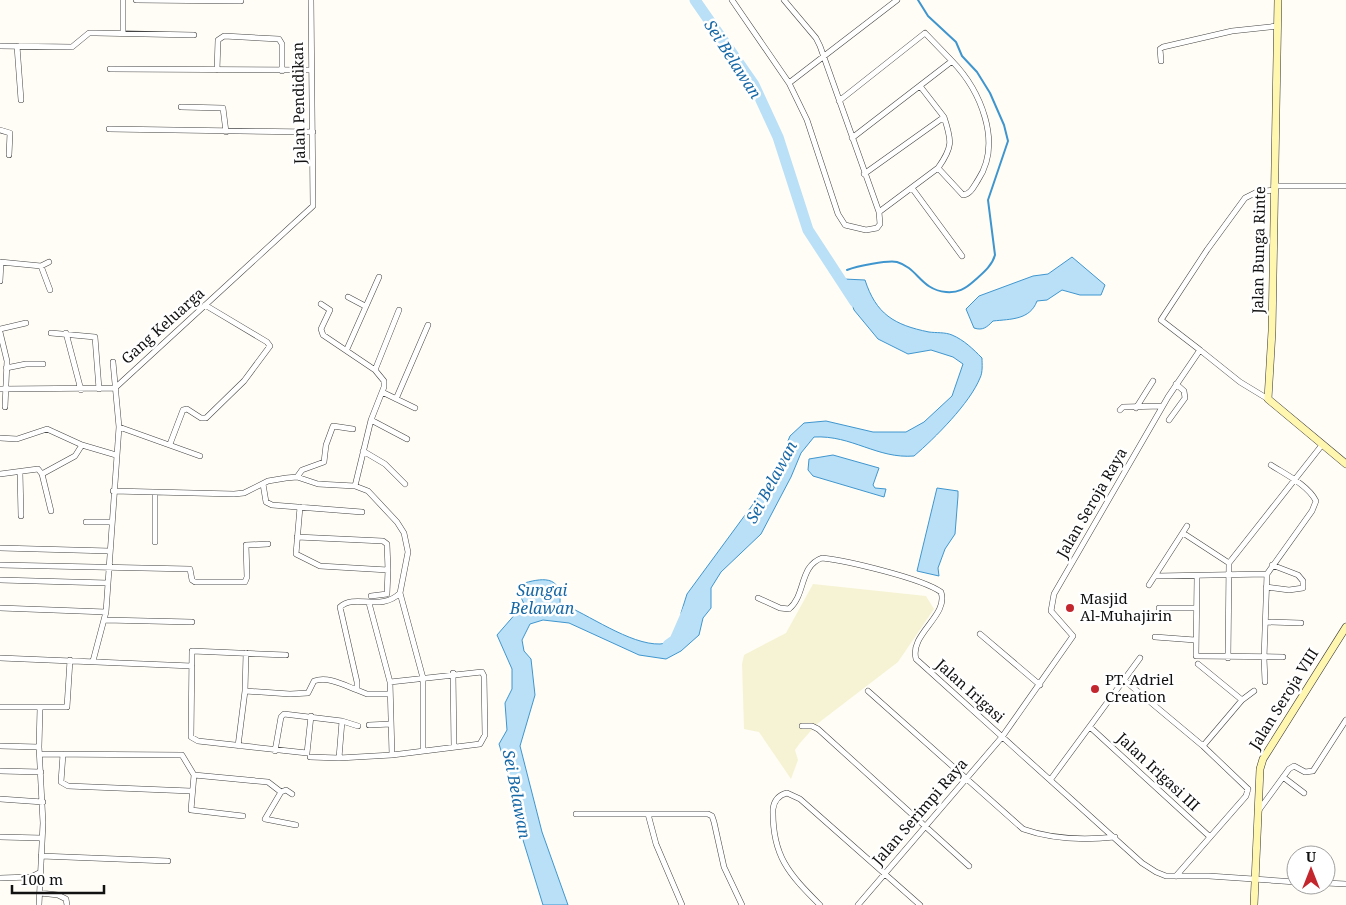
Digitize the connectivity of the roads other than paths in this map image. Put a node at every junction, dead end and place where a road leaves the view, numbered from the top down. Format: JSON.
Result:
{"nodes":[{"id":1,"x":123,"y":0,"type":"edge"},
{"id":2,"x":136,"y":0,"type":"edge"},
{"id":3,"x":311,"y":0,"type":"edge"},
{"id":4,"x":732,"y":0,"type":"edge"},
{"id":5,"x":784,"y":0,"type":"edge"},
{"id":6,"x":897,"y":0,"type":"edge"},
{"id":7,"x":1278,"y":0,"type":"edge"},
{"id":8,"x":241,"y":1,"type":"edge"},
{"id":9,"x":1278,"y":26,"type":"junction"},
{"id":10,"x":122,"y":32,"type":"junction"},
{"id":11,"x":194,"y":35,"type":"dead end"},
{"id":12,"x":0,"y":46,"type":"edge"},
{"id":13,"x":17,"y":46,"type":"junction"},
{"id":14,"x":824,"y":58,"type":"junction"},
{"id":15,"x":952,"y":61,"type":"junction"},
{"id":16,"x":1160,"y":61,"type":"dead end"},
{"id":17,"x":110,"y":69,"type":"dead end"},
{"id":18,"x":217,"y":70,"type":"junction"},
{"id":19,"x":311,"y":70,"type":"junction"},
{"id":20,"x":282,"y":71,"type":"junction"},
{"id":21,"x":789,"y":83,"type":"junction"},
{"id":22,"x":920,"y":86,"type":"junction"},
{"id":23,"x":21,"y":100,"type":"dead end"},
{"id":24,"x":839,"y":100,"type":"junction"},
{"id":25,"x":181,"y":107,"type":"dead end"},
{"id":26,"x":944,"y":117,"type":"junction"},
{"id":27,"x":109,"y":129,"type":"dead end"},
{"id":28,"x":0,"y":130,"type":"edge"},
{"id":29,"x":226,"y":132,"type":"junction"},
{"id":30,"x":313,"y":132,"type":"junction"},
{"id":31,"x":852,"y":138,"type":"junction"},
{"id":32,"x":9,"y":155,"type":"dead end"},
{"id":33,"x":938,"y":168,"type":"junction"},
{"id":34,"x":864,"y":174,"type":"junction"},
{"id":35,"x":1346,"y":186,"type":"edge"},
{"id":36,"x":912,"y":188,"type":"junction"},
{"id":37,"x":1274,"y":188,"type":"junction"},
{"id":38,"x":313,"y":206,"type":"joint"},
{"id":39,"x":879,"y":212,"type":"junction"},
{"id":40,"x":962,"y":256,"type":"dead end"},
{"id":41,"x":0,"y":262,"type":"edge"},
{"id":42,"x":49,"y":262,"type":"dead end"},
{"id":43,"x":41,"y":266,"type":"junction"},
{"id":44,"x":379,"y":277,"type":"dead end"},
{"id":45,"x":0,"y":280,"type":"edge"},
{"id":46,"x":50,"y":290,"type":"dead end"},
{"id":47,"x":348,"y":298,"type":"dead end"},
{"id":48,"x":321,"y":304,"type":"dead end"},
{"id":49,"x":205,"y":305,"type":"junction"},
{"id":50,"x":364,"y":306,"type":"junction"},
{"id":51,"x":400,"y":310,"type":"dead end"},
{"id":52,"x":26,"y":323,"type":"dead end"},
{"id":53,"x":428,"y":325,"type":"dead end"},
{"id":54,"x":0,"y":331,"type":"edge"},
{"id":55,"x":51,"y":333,"type":"dead end"},
{"id":56,"x":66,"y":333,"type":"junction"},
{"id":57,"x":347,"y":349,"type":"junction"},
{"id":58,"x":1200,"y":350,"type":"junction"},
{"id":59,"x":113,"y":362,"type":"dead end"},
{"id":60,"x":43,"y":364,"type":"dead end"},
{"id":61,"x":6,"y":368,"type":"junction"},
{"id":62,"x":375,"y":370,"type":"junction"},
{"id":63,"x":1153,"y":381,"type":"dead end"},
{"id":64,"x":1176,"y":384,"type":"junction"},
{"id":65,"x":115,"y":388,"type":"junction"},
{"id":66,"x":2,"y":389,"type":"edge"},
{"id":67,"x":82,"y":390,"type":"junction"},
{"id":68,"x":99,"y":390,"type":"junction"},
{"id":69,"x":382,"y":392,"type":"junction"},
{"id":70,"x":396,"y":399,"type":"junction"},
{"id":71,"x":1268,"y":399,"type":"junction"},
{"id":72,"x":1162,"y":406,"type":"junction"},
{"id":73,"x":5,"y":407,"type":"dead end"},
{"id":74,"x":415,"y":408,"type":"dead end"},
{"id":75,"x":1136,"y":408,"type":"junction"},
{"id":76,"x":1120,"y":410,"type":"dead end"},
{"id":77,"x":371,"y":420,"type":"junction"},
{"id":78,"x":1169,"y":420,"type":"dead end"},
{"id":79,"x":119,"y":427,"type":"junction"},
{"id":80,"x":353,"y":429,"type":"dead end"},
{"id":81,"x":0,"y":438,"type":"edge"},
{"id":82,"x":407,"y":440,"type":"dead end"},
{"id":83,"x":170,"y":444,"type":"junction"},
{"id":84,"x":82,"y":445,"type":"junction"},
{"id":85,"x":1322,"y":445,"type":"junction"},
{"id":86,"x":362,"y":451,"type":"junction"},
{"id":87,"x":116,"y":454,"type":"junction"},
{"id":88,"x":200,"y":456,"type":"dead end"},
{"id":89,"x":1346,"y":464,"type":"edge"},
{"id":90,"x":1271,"y":465,"type":"dead end"},
{"id":91,"x":20,"y":472,"type":"junction"},
{"id":92,"x":0,"y":474,"type":"edge"},
{"id":93,"x":42,"y":474,"type":"junction"},
{"id":94,"x":297,"y":477,"type":"junction"},
{"id":95,"x":1293,"y":479,"type":"junction"},
{"id":96,"x":263,"y":484,"type":"junction"},
{"id":97,"x":405,"y":484,"type":"dead end"},
{"id":98,"x":355,"y":486,"type":"junction"},
{"id":99,"x":113,"y":491,"type":"junction"},
{"id":100,"x":154,"y":493,"type":"junction"},
{"id":101,"x":300,"y":507,"type":"junction"},
{"id":102,"x":51,"y":511,"type":"dead end"},
{"id":103,"x":362,"y":512,"type":"dead end"},
{"id":104,"x":21,"y":516,"type":"dead end"},
{"id":105,"x":86,"y":522,"type":"dead end"},
{"id":106,"x":111,"y":522,"type":"junction"},
{"id":107,"x":1187,"y":526,"type":"dead end"},
{"id":108,"x":1183,"y":533,"type":"junction"},
{"id":109,"x":297,"y":537,"type":"junction"},
{"id":110,"x":155,"y":542,"type":"dead end"},
{"id":111,"x":268,"y":544,"type":"dead end"},
{"id":112,"x":0,"y":548,"type":"edge"},
{"id":113,"x":110,"y":551,"type":"junction"},
{"id":114,"x":1229,"y":563,"type":"junction"},
{"id":115,"x":0,"y":565,"type":"edge"},
{"id":116,"x":1272,"y":565,"type":"junction"},
{"id":117,"x":109,"y":567,"type":"junction"},
{"id":118,"x":388,"y":570,"type":"junction"},
{"id":119,"x":1267,"y":574,"type":"junction"},
{"id":120,"x":1156,"y":576,"type":"junction"},
{"id":121,"x":1197,"y":576,"type":"junction"},
{"id":122,"x":1228,"y":576,"type":"junction"},
{"id":123,"x":0,"y":580,"type":"edge"},
{"id":124,"x":108,"y":583,"type":"junction"},
{"id":125,"x":1149,"y":585,"type":"dead end"},
{"id":126,"x":1266,"y":587,"type":"junction"},
{"id":127,"x":400,"y":593,"type":"junction"},
{"id":128,"x":371,"y":596,"type":"dead end"},
{"id":129,"x":758,"y":598,"type":"dead end"},
{"id":130,"x":369,"y":604,"type":"junction"},
{"id":131,"x":0,"y":608,"type":"edge"},
{"id":132,"x":1159,"y":608,"type":"dead end"},
{"id":133,"x":1196,"y":608,"type":"junction"},
{"id":134,"x":106,"y":612,"type":"junction"},
{"id":135,"x":105,"y":620,"type":"junction"},
{"id":136,"x":192,"y":622,"type":"dead end"},
{"id":137,"x":1266,"y":622,"type":"junction"},
{"id":138,"x":1301,"y":623,"type":"dead end"},
{"id":139,"x":1346,"y":627,"type":"edge"},
{"id":140,"x":980,"y":634,"type":"dead end"},
{"id":141,"x":1155,"y":638,"type":"dead end"},
{"id":142,"x":1195,"y":640,"type":"junction"},
{"id":143,"x":246,"y":653,"type":"junction"},
{"id":144,"x":286,"y":655,"type":"dead end"},
{"id":145,"x":1283,"y":657,"type":"dead end"},
{"id":146,"x":0,"y":658,"type":"edge"},
{"id":147,"x":1140,"y":658,"type":"dead end"},
{"id":148,"x":1228,"y":658,"type":"junction"},
{"id":149,"x":1264,"y":658,"type":"junction"},
{"id":150,"x":70,"y":660,"type":"junction"},
{"id":151,"x":93,"y":661,"type":"junction"},
{"id":152,"x":1198,"y":664,"type":"dead end"},
{"id":153,"x":192,"y":666,"type":"junction"},
{"id":154,"x":453,"y":673,"type":"junction"},
{"id":155,"x":423,"y":678,"type":"junction"},
{"id":156,"x":1124,"y":680,"type":"junction"},
{"id":157,"x":390,"y":682,"type":"junction"},
{"id":158,"x":1265,"y":682,"type":"dead end"},
{"id":159,"x":1040,"y":684,"type":"junction"},
{"id":160,"x":357,"y":690,"type":"junction"},
{"id":161,"x":245,"y":691,"type":"junction"},
{"id":162,"x":868,"y":691,"type":"dead end"},
{"id":163,"x":1254,"y":691,"type":"dead end"},
{"id":164,"x":390,"y":694,"type":"junction"},
{"id":165,"x":1242,"y":700,"type":"junction"},
{"id":166,"x":0,"y":707,"type":"edge"},
{"id":167,"x":40,"y":708,"type":"junction"},
{"id":168,"x":311,"y":716,"type":"junction"},
{"id":169,"x":1346,"y":720,"type":"edge"},
{"id":170,"x":342,"y":721,"type":"junction"},
{"id":171,"x":369,"y":724,"type":"dead end"},
{"id":172,"x":391,"y":724,"type":"junction"},
{"id":173,"x":358,"y":726,"type":"dead end"},
{"id":174,"x":802,"y":726,"type":"dead end"},
{"id":175,"x":1090,"y":727,"type":"junction"},
{"id":176,"x":1002,"y":737,"type":"junction"},
{"id":177,"x":0,"y":746,"type":"edge"},
{"id":178,"x":238,"y":746,"type":"junction"},
{"id":179,"x":1203,"y":746,"type":"junction"},
{"id":180,"x":454,"y":747,"type":"junction"},
{"id":181,"x":40,"y":748,"type":"junction"},
{"id":182,"x":275,"y":750,"type":"junction"},
{"id":183,"x":422,"y":751,"type":"junction"},
{"id":184,"x":40,"y":754,"type":"junction"},
{"id":185,"x":63,"y":754,"type":"junction"},
{"id":186,"x":392,"y":755,"type":"junction"},
{"id":187,"x":310,"y":757,"type":"dead end"},
{"id":188,"x":339,"y":758,"type":"junction"},
{"id":189,"x":0,"y":771,"type":"edge"},
{"id":190,"x":42,"y":772,"type":"junction"},
{"id":191,"x":194,"y":775,"type":"junction"},
{"id":192,"x":967,"y":777,"type":"junction"},
{"id":193,"x":1283,"y":777,"type":"junction"},
{"id":194,"x":1052,"y":779,"type":"junction"},
{"id":195,"x":1259,"y":787,"type":"junction"},
{"id":196,"x":278,"y":789,"type":"junction"},
{"id":197,"x":1248,"y":789,"type":"junction"},
{"id":198,"x":192,"y":791,"type":"junction"},
{"id":199,"x":1304,"y":793,"type":"dead end"},
{"id":200,"x":292,"y":794,"type":"dead end"},
{"id":201,"x":0,"y":799,"type":"edge"},
{"id":202,"x":43,"y":802,"type":"junction"},
{"id":203,"x":1258,"y":810,"type":"junction"},
{"id":204,"x":576,"y":814,"type":"dead end"},
{"id":205,"x":648,"y":814,"type":"junction"},
{"id":206,"x":243,"y":816,"type":"dead end"},
{"id":207,"x":296,"y":825,"type":"dead end"},
{"id":208,"x":926,"y":825,"type":"junction"},
{"id":209,"x":1210,"y":836,"type":"junction"},
{"id":210,"x":0,"y":837,"type":"edge"},
{"id":211,"x":1115,"y":837,"type":"junction"},
{"id":212,"x":42,"y":838,"type":"junction"},
{"id":213,"x":41,"y":856,"type":"junction"},
{"id":214,"x":168,"y":861,"type":"dead end"},
{"id":215,"x":969,"y":866,"type":"dead end"},
{"id":216,"x":39,"y":873,"type":"junction"},
{"id":217,"x":884,"y":873,"type":"junction"},
{"id":218,"x":1176,"y":876,"type":"junction"},
{"id":219,"x":0,"y":878,"type":"edge"},
{"id":220,"x":1254,"y":880,"type":"junction"},
{"id":221,"x":1286,"y":882,"type":"edge"},
{"id":222,"x":40,"y":893,"type":"junction"},
{"id":223,"x":39,"y":905,"type":"edge"},
{"id":224,"x":67,"y":905,"type":"edge"},
{"id":225,"x":682,"y":905,"type":"edge"},
{"id":226,"x":742,"y":905,"type":"edge"},
{"id":227,"x":820,"y":905,"type":"edge"},
{"id":228,"x":858,"y":905,"type":"edge"},
{"id":229,"x":920,"y":905,"type":"edge"},
{"id":230,"x":1254,"y":905,"type":"edge"}],
"edges":[{"from":1,"to":10,"type":"street"},
{"from":2,"to":8,"type":"street"},
{"from":3,"to":19,"type":"street","name":"Jalan Pendidikan"},
{"from":4,"to":21,"type":"street"},
{"from":5,"to":14,"type":"street"},
{"from":6,"to":14,"type":"street"},
{"from":7,"to":9,"type":"street","name":"Jalan Bunga Rinte"},
{"from":9,"to":16,"type":"street"},
{"from":9,"to":37,"type":"street","name":"Jalan Bunga Rinte"},
{"from":10,"to":11,"type":"street"},
{"from":10,"to":13,"type":"street"},
{"from":12,"to":13,"type":"street"},
{"from":13,"to":23,"type":"street"},
{"from":14,"to":21,"type":"street"},
{"from":14,"to":24,"type":"street"},
{"from":15,"to":22,"type":"street"},
{"from":15,"to":24,"type":"street"},
{"from":15,"to":33,"type":"street"},
{"from":17,"to":18,"type":"street"},
{"from":18,"to":20,"type":"street"},
{"from":18,"to":20,"type":"street"},
{"from":19,"to":20,"type":"street"},
{"from":19,"to":30,"type":"street","name":"Jalan Pendidikan"},
{"from":21,"to":39,"type":"street"},
{"from":22,"to":26,"type":"street"},
{"from":22,"to":31,"type":"street"},
{"from":24,"to":31,"type":"street"},
{"from":25,"to":29,"type":"street"},
{"from":26,"to":33,"type":"street"},
{"from":26,"to":34,"type":"street"},
{"from":27,"to":29,"type":"street"},
{"from":28,"to":32,"type":"street"},
{"from":29,"to":30,"type":"street"},
{"from":30,"to":38,"type":"street","name":"Jalan Pendidikan"},
{"from":31,"to":34,"type":"street"},
{"from":33,"to":36,"type":"street"},
{"from":34,"to":39,"type":"street"},
{"from":35,"to":37,"type":"street"},
{"from":36,"to":39,"type":"street"},
{"from":36,"to":40,"type":"street"},
{"from":37,"to":58,"type":"street"},
{"from":37,"to":71,"type":"street","name":"Jalan Bunga Rinte"},
{"from":38,"to":49,"type":"street","name":"Gang Keluarga"},
{"from":41,"to":43,"type":"street"},
{"from":41,"to":45,"type":"street"},
{"from":42,"to":43,"type":"street"},
{"from":43,"to":46,"type":"street"},
{"from":44,"to":50,"type":"street"},
{"from":47,"to":50,"type":"street"},
{"from":48,"to":57,"type":"street"},
{"from":49,"to":65,"type":"street","name":"Gang Keluarga"},
{"from":49,"to":83,"type":"street"},
{"from":50,"to":57,"type":"street"},
{"from":51,"to":62,"type":"street"},
{"from":52,"to":54,"type":"street"},
{"from":53,"to":70,"type":"street"},
{"from":54,"to":61,"type":"street"},
{"from":55,"to":56,"type":"street"},
{"from":56,"to":67,"type":"street"},
{"from":56,"to":68,"type":"street"},
{"from":57,"to":62,"type":"street"},
{"from":58,"to":64,"type":"street","name":"Jalan Seroja Raya"},
{"from":58,"to":71,"type":"street"},
{"from":59,"to":65,"type":"street"},
{"from":60,"to":61,"type":"street"},
{"from":61,"to":66,"type":"street"},
{"from":62,"to":69,"type":"street"},
{"from":63,"to":75,"type":"street"},
{"from":64,"to":72,"type":"street","name":"Jalan Seroja Raya"},
{"from":64,"to":78,"type":"street"},
{"from":65,"to":68,"type":"street"},
{"from":65,"to":79,"type":"street"},
{"from":66,"to":67,"type":"street"},
{"from":66,"to":73,"type":"street"},
{"from":67,"to":68,"type":"street"},
{"from":69,"to":70,"type":"street"},
{"from":69,"to":77,"type":"street"},
{"from":70,"to":74,"type":"street"},
{"from":71,"to":85,"type":"street"},
{"from":72,"to":75,"type":"street"},
{"from":72,"to":159,"type":"street","name":"Jalan Seroja Raya"},
{"from":75,"to":76,"type":"street"},
{"from":77,"to":82,"type":"street"},
{"from":77,"to":86,"type":"street"},
{"from":79,"to":83,"type":"street"},
{"from":79,"to":87,"type":"street"},
{"from":80,"to":94,"type":"street"},
{"from":81,"to":84,"type":"street"},
{"from":83,"to":88,"type":"street"},
{"from":84,"to":87,"type":"street"},
{"from":84,"to":93,"type":"street"},
{"from":85,"to":89,"type":"street"},
{"from":85,"to":95,"type":"street"},
{"from":86,"to":97,"type":"street"},
{"from":86,"to":98,"type":"street"},
{"from":87,"to":99,"type":"street"},
{"from":90,"to":95,"type":"street"},
{"from":91,"to":92,"type":"street"},
{"from":91,"to":93,"type":"street"},
{"from":91,"to":104,"type":"street"},
{"from":93,"to":102,"type":"street"},
{"from":94,"to":96,"type":"street"},
{"from":94,"to":98,"type":"street"},
{"from":95,"to":114,"type":"street"},
{"from":95,"to":116,"type":"street"},
{"from":96,"to":100,"type":"street"},
{"from":96,"to":101,"type":"street"},
{"from":98,"to":127,"type":"street"},
{"from":99,"to":100,"type":"street"},
{"from":99,"to":106,"type":"street"},
{"from":100,"to":110,"type":"street"},
{"from":101,"to":103,"type":"street"},
{"from":101,"to":109,"type":"street"},
{"from":105,"to":106,"type":"street"},
{"from":106,"to":113,"type":"street"},
{"from":107,"to":108,"type":"street"},
{"from":108,"to":114,"type":"street"},
{"from":108,"to":120,"type":"street"},
{"from":109,"to":118,"type":"street"},
{"from":109,"to":118,"type":"street"},
{"from":111,"to":117,"type":"street"},
{"from":112,"to":113,"type":"street"},
{"from":113,"to":117,"type":"street"},
{"from":114,"to":122,"type":"street"},
{"from":115,"to":117,"type":"street"},
{"from":116,"to":119,"type":"street"},
{"from":116,"to":126,"type":"street"},
{"from":117,"to":124,"type":"street"},
{"from":118,"to":128,"type":"street"},
{"from":119,"to":122,"type":"street"},
{"from":119,"to":126,"type":"street"},
{"from":120,"to":121,"type":"street"},
{"from":120,"to":125,"type":"street"},
{"from":121,"to":122,"type":"street"},
{"from":121,"to":133,"type":"street"},
{"from":122,"to":148,"type":"street"},
{"from":123,"to":124,"type":"street"},
{"from":124,"to":134,"type":"street"},
{"from":126,"to":137,"type":"street"},
{"from":127,"to":130,"type":"street"},
{"from":127,"to":155,"type":"street"},
{"from":129,"to":176,"type":"street","name":"Jalan Irigasi"},
{"from":130,"to":157,"type":"street"},
{"from":130,"to":160,"type":"street"},
{"from":131,"to":134,"type":"street"},
{"from":132,"to":133,"type":"street"},
{"from":133,"to":142,"type":"street"},
{"from":134,"to":135,"type":"street"},
{"from":135,"to":136,"type":"street"},
{"from":135,"to":151,"type":"street"},
{"from":137,"to":138,"type":"street"},
{"from":137,"to":149,"type":"street"},
{"from":139,"to":195,"type":"street","name":"Jalan Seroja VIII"},
{"from":140,"to":159,"type":"street"},
{"from":141,"to":142,"type":"street"},
{"from":142,"to":148,"type":"street"},
{"from":143,"to":144,"type":"street"},
{"from":143,"to":153,"type":"street"},
{"from":143,"to":161,"type":"street"},
{"from":145,"to":149,"type":"street"},
{"from":146,"to":150,"type":"street"},
{"from":147,"to":156,"type":"street"},
{"from":148,"to":149,"type":"street"},
{"from":149,"to":158,"type":"street"},
{"from":150,"to":151,"type":"street"},
{"from":150,"to":167,"type":"street"},
{"from":151,"to":153,"type":"street"},
{"from":152,"to":165,"type":"street"},
{"from":153,"to":178,"type":"street"},
{"from":154,"to":155,"type":"street"},
{"from":154,"to":180,"type":"street"},
{"from":154,"to":180,"type":"street"},
{"from":155,"to":157,"type":"street"},
{"from":155,"to":183,"type":"street"},
{"from":156,"to":175,"type":"street"},
{"from":156,"to":179,"type":"street"},
{"from":157,"to":164,"type":"street"},
{"from":159,"to":176,"type":"street","name":"Jalan Seroja Raya"},
{"from":160,"to":161,"type":"street"},
{"from":160,"to":164,"type":"street"},
{"from":161,"to":178,"type":"street"},
{"from":162,"to":192,"type":"street"},
{"from":163,"to":165,"type":"street"},
{"from":164,"to":172,"type":"street"},
{"from":165,"to":179,"type":"street"},
{"from":166,"to":167,"type":"street"},
{"from":167,"to":181,"type":"street"},
{"from":168,"to":170,"type":"street"},
{"from":168,"to":182,"type":"street"},
{"from":168,"to":182,"type":"street"},
{"from":169,"to":193,"type":"street"},
{"from":170,"to":173,"type":"street"},
{"from":170,"to":188,"type":"street"},
{"from":171,"to":172,"type":"street"},
{"from":172,"to":186,"type":"street"},
{"from":174,"to":208,"type":"street"},
{"from":175,"to":194,"type":"street"},
{"from":175,"to":209,"type":"street","name":"Jalan Irigasi III"},
{"from":176,"to":192,"type":"street","name":"Jalan Serimpi Raya"},
{"from":176,"to":194,"type":"street","name":"Jalan Irigasi"},
{"from":177,"to":181,"type":"street"},
{"from":178,"to":182,"type":"street"},
{"from":179,"to":197,"type":"street"},
{"from":180,"to":183,"type":"street"},
{"from":181,"to":184,"type":"street"},
{"from":183,"to":186,"type":"street"},
{"from":184,"to":185,"type":"street"},
{"from":184,"to":190,"type":"street"},
{"from":185,"to":191,"type":"street"},
{"from":185,"to":198,"type":"street"},
{"from":186,"to":188,"type":"street"},
{"from":187,"to":188,"type":"street"},
{"from":189,"to":190,"type":"street"},
{"from":190,"to":202,"type":"street"},
{"from":191,"to":196,"type":"street"},
{"from":191,"to":198,"type":"street"},
{"from":192,"to":208,"type":"street","name":"Jalan Serimpi Raya"},
{"from":192,"to":211,"type":"street"},
{"from":193,"to":199,"type":"street"},
{"from":193,"to":203,"type":"street"},
{"from":194,"to":211,"type":"street","name":"Jalan Irigasi"},
{"from":195,"to":197,"type":"street"},
{"from":195,"to":203,"type":"street","name":"Jalan Seroja VIII"},
{"from":196,"to":200,"type":"street"},
{"from":196,"to":207,"type":"street"},
{"from":197,"to":209,"type":"street"},
{"from":198,"to":206,"type":"street"},
{"from":201,"to":202,"type":"street"},
{"from":202,"to":212,"type":"street"},
{"from":203,"to":220,"type":"street","name":"Jalan Seroja VIII"},
{"from":204,"to":205,"type":"street"},
{"from":205,"to":225,"type":"street"},
{"from":205,"to":226,"type":"street"},
{"from":208,"to":215,"type":"street"},
{"from":208,"to":217,"type":"street","name":"Jalan Serimpi Raya"},
{"from":209,"to":218,"type":"street"},
{"from":210,"to":212,"type":"street"},
{"from":211,"to":218,"type":"street","name":"Jalan Irigasi"},
{"from":212,"to":213,"type":"street"},
{"from":213,"to":214,"type":"street"},
{"from":213,"to":216,"type":"street"},
{"from":216,"to":219,"type":"street"},
{"from":216,"to":222,"type":"street"},
{"from":217,"to":227,"type":"street"},
{"from":217,"to":228,"type":"street","name":"Jalan Serimpi Raya"},
{"from":217,"to":229,"type":"street"},
{"from":218,"to":220,"type":"street","name":"Jalan Irigasi"},
{"from":220,"to":221,"type":"street","name":"Jalan Irigasi"},
{"from":220,"to":230,"type":"street","name":"Jalan Seroja VIII"},
{"from":222,"to":223,"type":"street"},
{"from":222,"to":224,"type":"street"}]}
